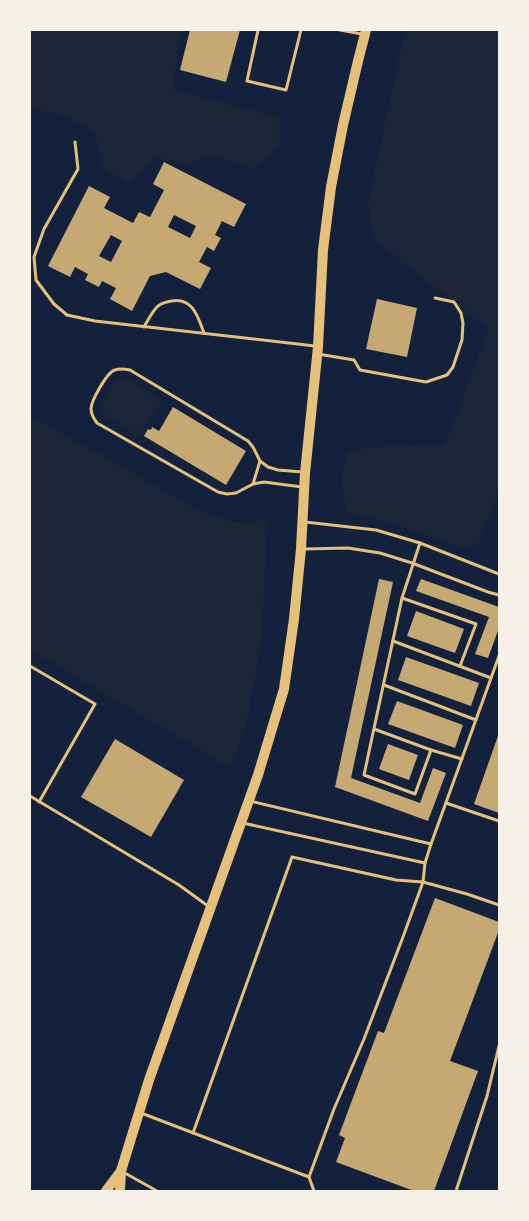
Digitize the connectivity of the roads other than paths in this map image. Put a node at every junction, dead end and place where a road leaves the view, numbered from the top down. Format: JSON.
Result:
{"nodes":[{"id":1,"x":258,"y":30,"type":"edge"},
{"id":2,"x":301,"y":30,"type":"edge"},
{"id":3,"x":340,"y":30,"type":"edge"},
{"id":4,"x":366,"y":32,"type":"edge"},
{"id":5,"x":75,"y":142,"type":"dead end"},
{"id":6,"x":435,"y":298,"type":"dead end"},
{"id":7,"x":144,"y":327,"type":"junction"},
{"id":8,"x":205,"y":333,"type":"junction"},
{"id":9,"x":318,"y":350,"type":"junction"},
{"id":10,"x":260,"y":461,"type":"junction"},
{"id":11,"x":305,"y":472,"type":"junction"},
{"id":12,"x":253,"y":484,"type":"junction"},
{"id":13,"x":305,"y":487,"type":"junction"},
{"id":14,"x":302,"y":522,"type":"junction"},
{"id":15,"x":420,"y":543,"type":"junction"},
{"id":16,"x":301,"y":549,"type":"junction"},
{"id":17,"x":412,"y":564,"type":"junction"},
{"id":18,"x":499,"y":574,"type":"edge"},
{"id":19,"x":499,"y":595,"type":"edge"},
{"id":20,"x":402,"y":598,"type":"junction"},
{"id":21,"x":393,"y":641,"type":"junction"},
{"id":22,"x":499,"y":656,"type":"edge"},
{"id":23,"x":30,"y":666,"type":"edge"},
{"id":24,"x":460,"y":666,"type":"junction"},
{"id":25,"x":491,"y":678,"type":"junction"},
{"id":26,"x":384,"y":685,"type":"junction"},
{"id":27,"x":476,"y":720,"type":"junction"},
{"id":28,"x":374,"y":730,"type":"junction"},
{"id":29,"x":431,"y":750,"type":"junction"},
{"id":30,"x":462,"y":759,"type":"junction"},
{"id":31,"x":30,"y":796,"type":"edge"},
{"id":32,"x":249,"y":801,"type":"junction"},
{"id":33,"x":39,"y":802,"type":"junction"},
{"id":34,"x":446,"y":803,"type":"junction"},
{"id":35,"x":241,"y":822,"type":"junction"},
{"id":36,"x":499,"y":822,"type":"edge"},
{"id":37,"x":431,"y":844,"type":"junction"},
{"id":38,"x":425,"y":863,"type":"junction"},
{"id":39,"x":423,"y":882,"type":"junction"},
{"id":40,"x":499,"y":905,"type":"edge"},
{"id":41,"x":211,"y":908,"type":"junction"},
{"id":42,"x":499,"y":1046,"type":"edge"},
{"id":43,"x":139,"y":1112,"type":"junction"},
{"id":44,"x":193,"y":1133,"type":"junction"},
{"id":45,"x":121,"y":1171,"type":"junction"},
{"id":46,"x":309,"y":1177,"type":"junction"},
{"id":47,"x":106,"y":1191,"type":"edge"},
{"id":48,"x":120,"y":1191,"type":"edge"},
{"id":49,"x":158,"y":1191,"type":"edge"},
{"id":50,"x":314,"y":1191,"type":"edge"},
{"id":51,"x":456,"y":1191,"type":"edge"}],
"edges":[{"from":1,"to":2,"type":"lane"},
{"from":3,"to":4,"type":"lane"},
{"from":4,"to":9,"type":"main road"},
{"from":5,"to":7,"type":"lane"},
{"from":6,"to":9,"type":"lane"},
{"from":7,"to":8,"type":"lane"},
{"from":7,"to":8,"type":"lane"},
{"from":8,"to":9,"type":"lane"},
{"from":9,"to":11,"type":"main road"},
{"from":10,"to":11,"type":"lane"},
{"from":10,"to":12,"type":"lane"},
{"from":10,"to":12,"type":"lane"},
{"from":11,"to":13,"type":"main road"},
{"from":12,"to":13,"type":"lane"},
{"from":13,"to":14,"type":"main road"},
{"from":14,"to":15,"type":"lane"},
{"from":14,"to":16,"type":"main road"},
{"from":15,"to":17,"type":"lane"},
{"from":15,"to":18,"type":"lane"},
{"from":16,"to":17,"type":"lane"},
{"from":16,"to":32,"type":"main road"},
{"from":17,"to":19,"type":"lane"},
{"from":17,"to":20,"type":"lane"},
{"from":20,"to":21,"type":"lane"},
{"from":20,"to":24,"type":"lane"},
{"from":21,"to":24,"type":"lane"},
{"from":21,"to":26,"type":"lane"},
{"from":22,"to":25,"type":"lane"},
{"from":23,"to":33,"type":"lane"},
{"from":24,"to":25,"type":"lane"},
{"from":25,"to":27,"type":"lane"},
{"from":26,"to":27,"type":"lane"},
{"from":26,"to":28,"type":"lane"},
{"from":27,"to":30,"type":"lane"},
{"from":28,"to":29,"type":"lane"},
{"from":28,"to":29,"type":"lane"},
{"from":29,"to":30,"type":"lane"},
{"from":30,"to":34,"type":"lane"},
{"from":31,"to":33,"type":"lane"},
{"from":32,"to":35,"type":"main road"},
{"from":32,"to":37,"type":"lane"},
{"from":33,"to":41,"type":"lane"},
{"from":34,"to":36,"type":"lane"},
{"from":34,"to":37,"type":"lane"},
{"from":35,"to":38,"type":"lane"},
{"from":35,"to":41,"type":"main road"},
{"from":37,"to":38,"type":"lane"},
{"from":38,"to":39,"type":"lane"},
{"from":39,"to":40,"type":"lane"},
{"from":39,"to":44,"type":"lane"},
{"from":39,"to":46,"type":"lane"},
{"from":41,"to":43,"type":"main road"},
{"from":42,"to":51,"type":"lane"},
{"from":43,"to":44,"type":"lane"},
{"from":43,"to":45,"type":"main road"},
{"from":44,"to":46,"type":"lane"},
{"from":45,"to":47,"type":"main road"},
{"from":45,"to":48,"type":"main road"},
{"from":45,"to":49,"type":"lane"},
{"from":46,"to":50,"type":"lane"}]}
